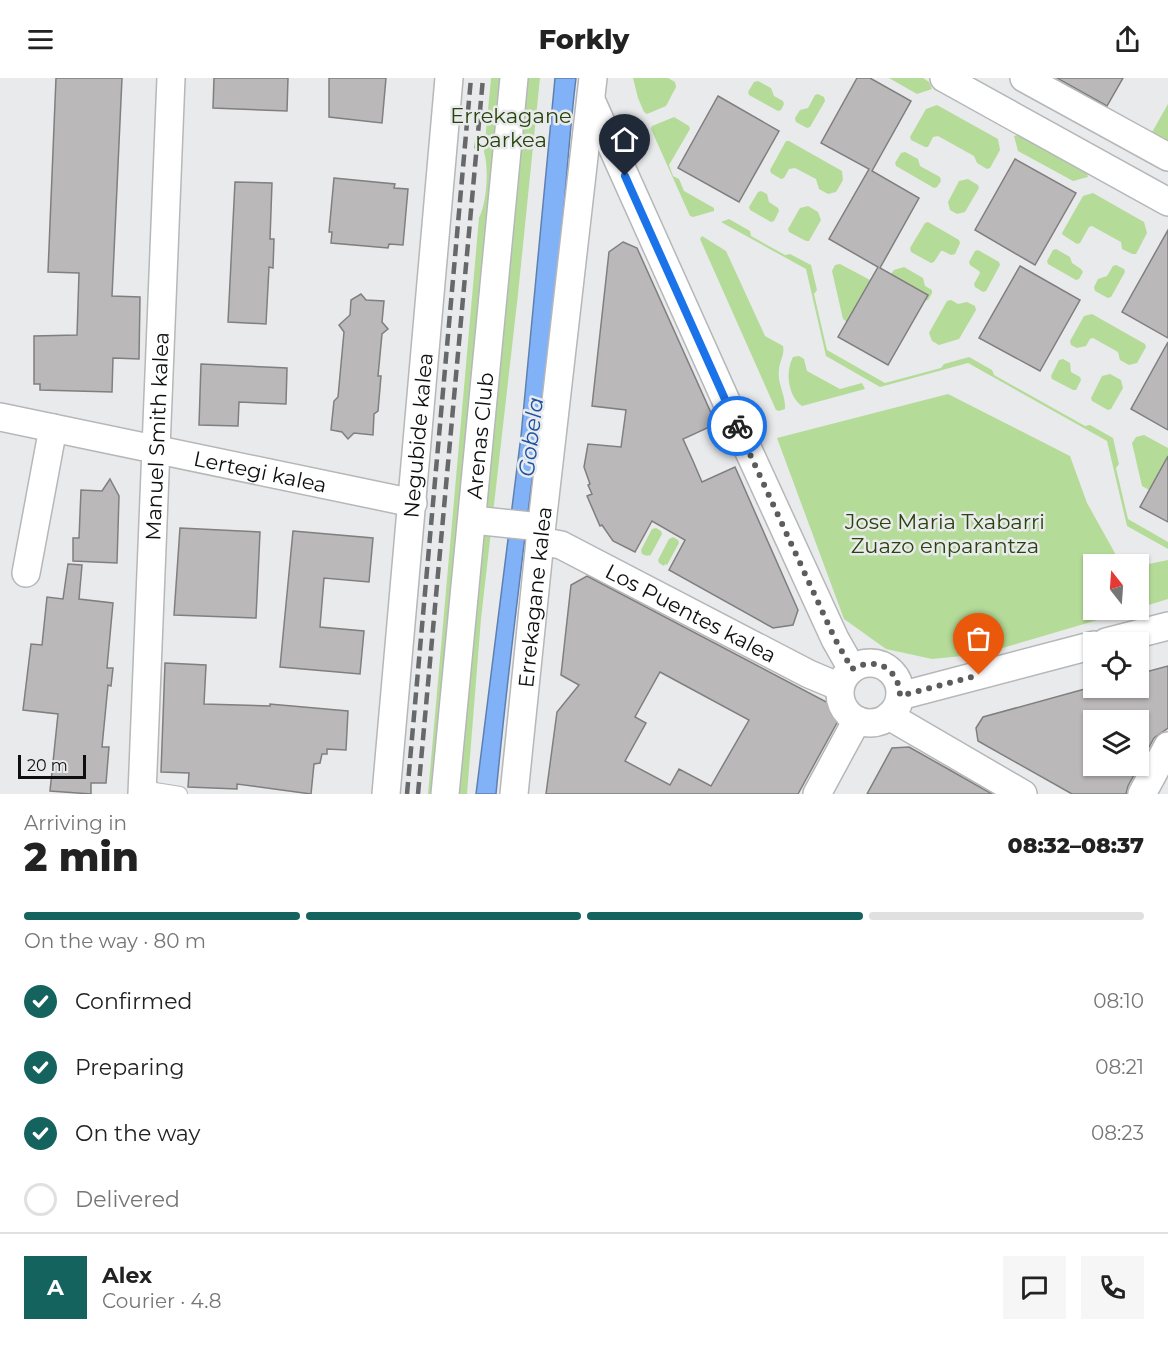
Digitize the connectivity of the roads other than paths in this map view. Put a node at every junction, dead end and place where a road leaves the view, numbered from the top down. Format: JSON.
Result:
{"nodes":[{"id":1,"x":171,"y":78,"type":"edge"},
{"id":2,"x":449,"y":78,"type":"edge"},
{"id":3,"x":514,"y":78,"type":"edge"},
{"id":4,"x":944,"y":78,"type":"edge"},
{"id":5,"x":1024,"y":78,"type":"edge"},
{"id":6,"x":592,"y":89,"type":"edge"},
{"id":7,"x":1168,"y":157,"type":"edge"},
{"id":8,"x":1168,"y":202,"type":"edge"},
{"id":9,"x":0,"y":417,"type":"edge"},
{"id":10,"x":53,"y":428,"type":"junction"},
{"id":11,"x":156,"y":449,"type":"junction"},
{"id":12,"x":413,"y":503,"type":"junction"},
{"id":13,"x":485,"y":521,"type":"junction"},
{"id":14,"x":537,"y":531,"type":"junction"},
{"id":15,"x":26,"y":573,"type":"dead end"},
{"id":16,"x":1168,"y":626,"type":"edge"},
{"id":17,"x":1145,"y":632,"type":"edge"},
{"id":18,"x":1083,"y":648,"type":"edge"},
{"id":19,"x":846,"y":678,"type":"junction"},
{"id":20,"x":894,"y":706,"type":"junction"},
{"id":21,"x":857,"y":720,"type":"junction"},
{"id":22,"x":1168,"y":746,"type":"edge"},
{"id":23,"x":142,"y":791,"type":"edge"},
{"id":24,"x":180,"y":794,"type":"edge"},
{"id":25,"x":386,"y":794,"type":"edge"},
{"id":26,"x":445,"y":794,"type":"edge"},
{"id":27,"x":514,"y":794,"type":"edge"},
{"id":28,"x":817,"y":794,"type":"edge"},
{"id":29,"x":1023,"y":794,"type":"edge"},
{"id":30,"x":1142,"y":794,"type":"edge"}],
"edges":[{"from":1,"to":11,"type":"street","name":"Manuel Smith kalea"},
{"from":2,"to":12,"type":"street","name":"Negubide kalea"},
{"from":3,"to":13,"type":"street","name":"Arenas Club"},
{"from":4,"to":8,"type":"street"},
{"from":5,"to":7,"type":"street"},
{"from":6,"to":14,"type":"street","name":"Errekagane kalea"},
{"from":6,"to":19,"type":"street"},
{"from":9,"to":10,"type":"street","name":"Lertegi kalea"},
{"from":10,"to":11,"type":"street","name":"Lertegi kalea"},
{"from":10,"to":15,"type":"street"},
{"from":11,"to":12,"type":"street","name":"Lertegi kalea"},
{"from":11,"to":23,"type":"street","name":"Manuel Smith kalea"},
{"from":12,"to":25,"type":"street","name":"Negubide kalea"},
{"from":13,"to":14,"type":"street","name":"Los Puentes kalea"},
{"from":13,"to":26,"type":"street","name":"Arenas Club"},
{"from":14,"to":19,"type":"street","name":"Los Puentes kalea"},
{"from":14,"to":27,"type":"street","name":"Errekagane kalea"},
{"from":16,"to":17,"type":"street"},
{"from":18,"to":20,"type":"street"},
{"from":19,"to":20,"type":"street"},
{"from":19,"to":21,"type":"street"},
{"from":20,"to":21,"type":"street"},
{"from":20,"to":29,"type":"street"},
{"from":21,"to":28,"type":"street"},
{"from":22,"to":30,"type":"street"},
{"from":23,"to":24,"type":"lane"}]}
